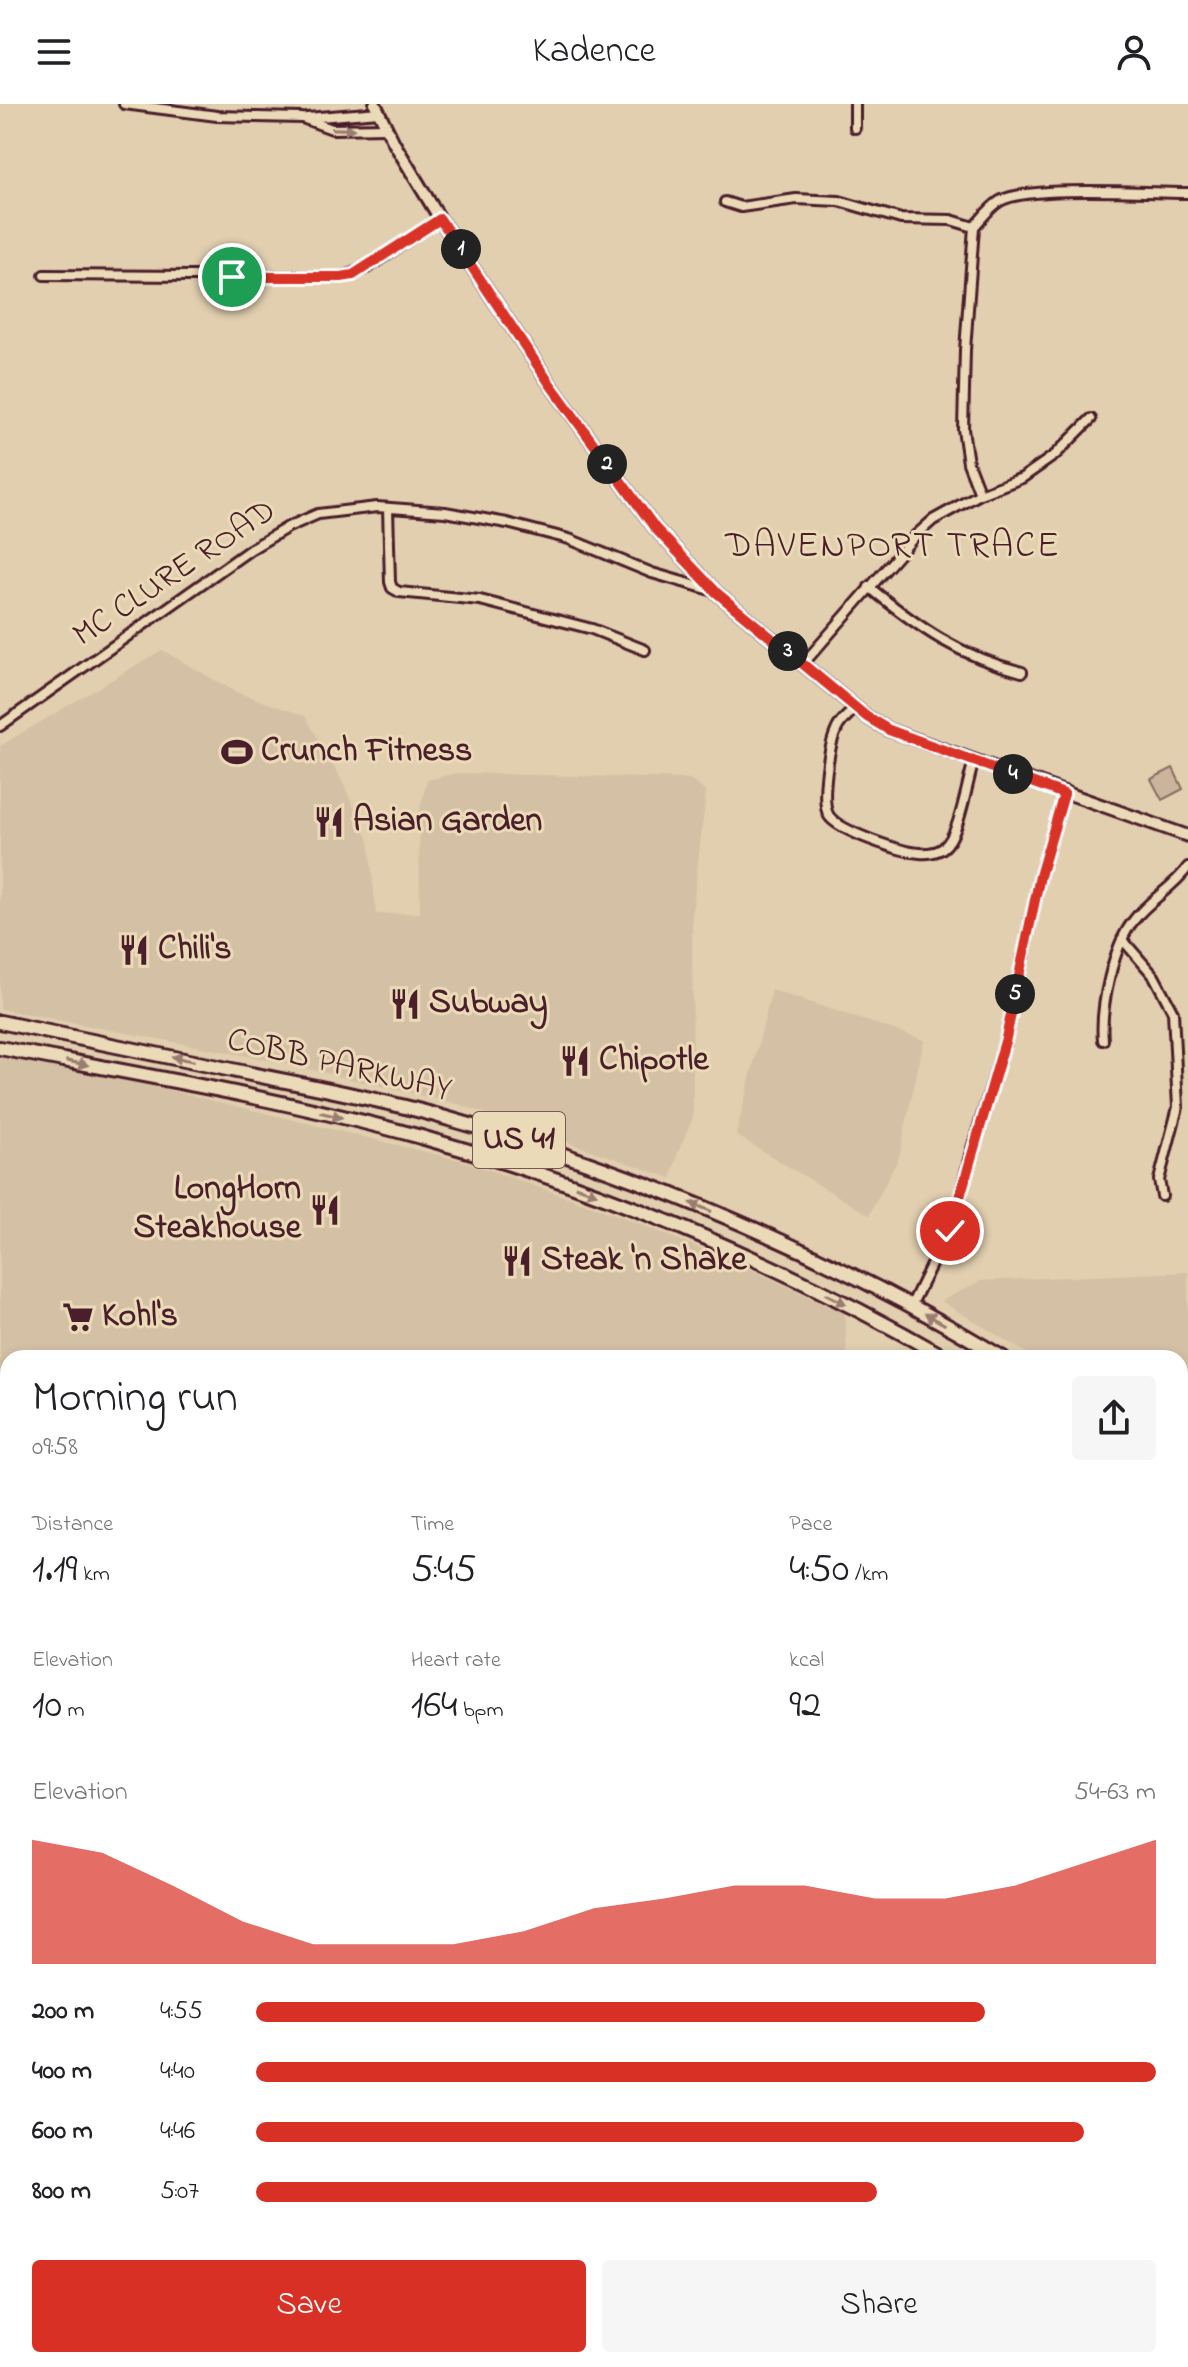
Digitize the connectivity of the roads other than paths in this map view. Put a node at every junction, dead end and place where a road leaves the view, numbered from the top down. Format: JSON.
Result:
{"nodes":[{"id":1,"x":124,"y":104,"type":"edge"},
{"id":2,"x":855,"y":104,"type":"edge"},
{"id":3,"x":377,"y":108,"type":"edge"},
{"id":4,"x":302,"y":118,"type":"junction"},
{"id":5,"x":386,"y":128,"type":"junction"},
{"id":6,"x":855,"y":128,"type":"dead end"},
{"id":7,"x":1188,"y":193,"type":"edge"},
{"id":8,"x":725,"y":202,"type":"dead end"},
{"id":9,"x":440,"y":219,"type":"junction"},
{"id":10,"x":974,"y":227,"type":"junction"},
{"id":11,"x":44,"y":275,"type":"dead end"},
{"id":12,"x":1091,"y":419,"type":"dead end"},
{"id":13,"x":980,"y":494,"type":"junction"},
{"id":14,"x":388,"y":508,"type":"junction"},
{"id":15,"x":869,"y":587,"type":"junction"},
{"id":16,"x":717,"y":593,"type":"junction"},
{"id":17,"x":645,"y":650,"type":"dead end"},
{"id":18,"x":803,"y":664,"type":"junction"},
{"id":19,"x":1022,"y":672,"type":"dead end"},
{"id":20,"x":856,"y":708,"type":"junction"},
{"id":21,"x":0,"y":726,"type":"edge"},
{"id":22,"x":974,"y":761,"type":"junction"},
{"id":23,"x":1064,"y":794,"type":"junction"},
{"id":24,"x":1188,"y":836,"type":"edge"},
{"id":25,"x":1188,"y":867,"type":"edge"},
{"id":26,"x":1122,"y":939,"type":"junction"},
{"id":27,"x":0,"y":1022,"type":"edge"},
{"id":28,"x":1103,"y":1040,"type":"dead end"},
{"id":29,"x":0,"y":1048,"type":"edge"},
{"id":30,"x":1162,"y":1196,"type":"dead end"},
{"id":31,"x":911,"y":1306,"type":"junction"},
{"id":32,"x":931,"y":1350,"type":"edge"},
{"id":33,"x":989,"y":1350,"type":"edge"}],
"edges":[{"from":1,"to":4,"type":"street"},
{"from":2,"to":6,"type":"street"},
{"from":3,"to":4,"type":"street"},
{"from":3,"to":5,"type":"street"},
{"from":4,"to":5,"type":"street","one_way":true},
{"from":5,"to":9,"type":"street"},
{"from":7,"to":10,"type":"street"},
{"from":8,"to":10,"type":"street"},
{"from":9,"to":11,"type":"street"},
{"from":9,"to":16,"type":"street"},
{"from":10,"to":13,"type":"street"},
{"from":12,"to":13,"type":"street"},
{"from":13,"to":15,"type":"street"},
{"from":14,"to":16,"type":"street","name":"MC CLURE ROAD"},
{"from":14,"to":17,"type":"street"},
{"from":14,"to":21,"type":"street","name":"MC CLURE ROAD"},
{"from":15,"to":18,"type":"street"},
{"from":15,"to":19,"type":"street"},
{"from":16,"to":18,"type":"street"},
{"from":18,"to":20,"type":"street"},
{"from":20,"to":22,"type":"street"},
{"from":20,"to":22,"type":"street"},
{"from":22,"to":23,"type":"street"},
{"from":23,"to":24,"type":"street"},
{"from":23,"to":31,"type":"street"},
{"from":25,"to":26,"type":"street"},
{"from":26,"to":28,"type":"street"},
{"from":26,"to":30,"type":"street"},
{"from":31,"to":27,"type":"main road","name":"COBB PARKWAY","number":"US 41","one_way":true},
{"from":29,"to":32,"type":"main road","name":"COBB PARKWAY","number":"US 41","one_way":true},
{"from":33,"to":31,"type":"main road","name":"COBB PARKWAY","number":"US 41","one_way":true}]}
